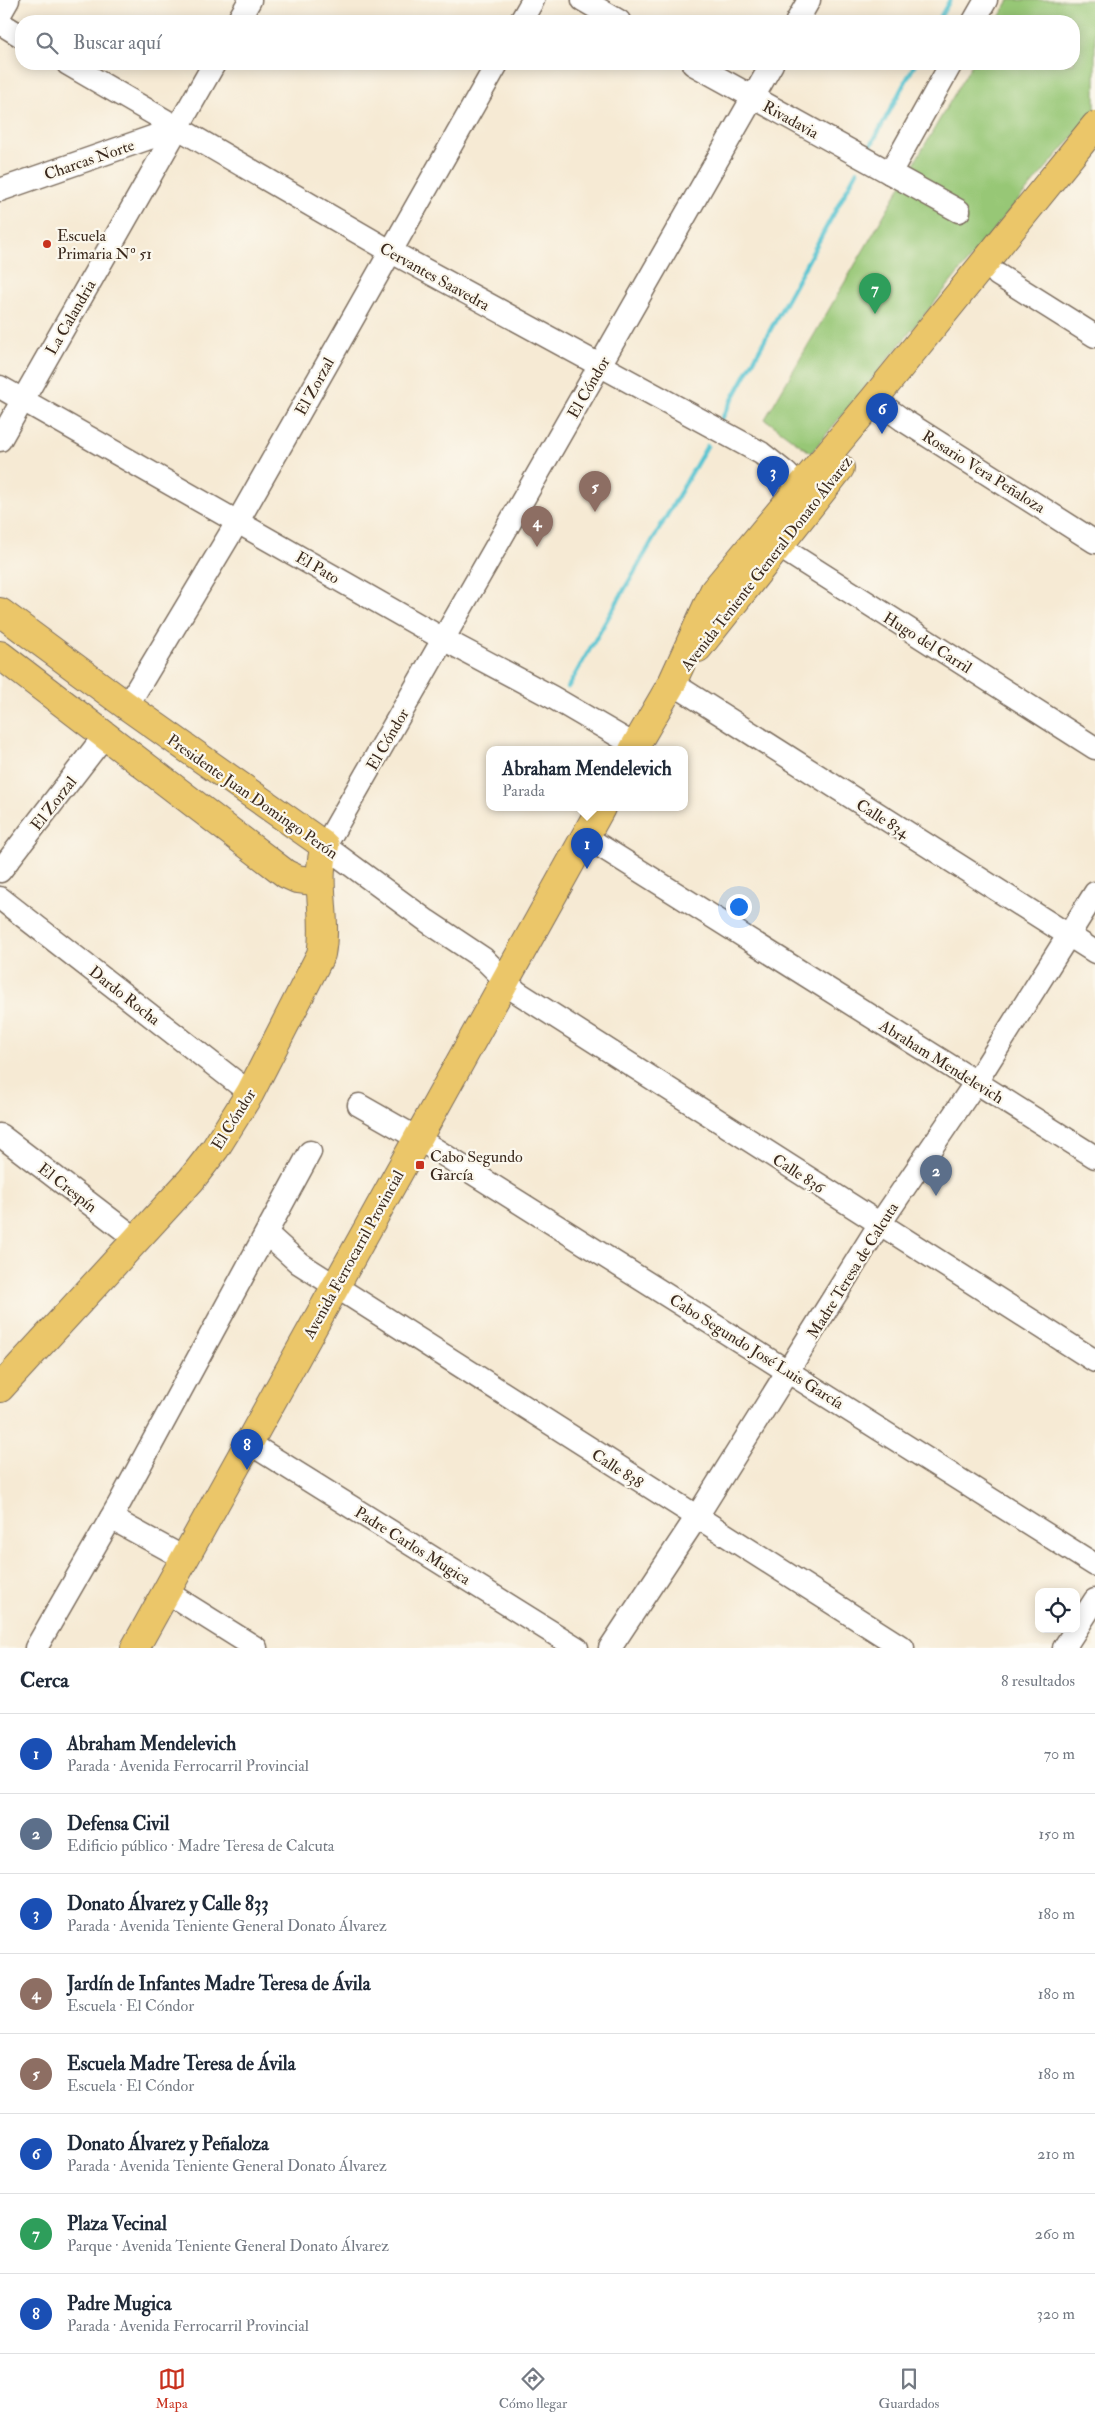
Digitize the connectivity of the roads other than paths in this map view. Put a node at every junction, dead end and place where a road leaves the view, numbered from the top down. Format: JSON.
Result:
{"nodes":[{"id":1,"x":8,"y":0,"type":"edge"},
{"id":2,"x":250,"y":0,"type":"edge"},
{"id":3,"x":533,"y":0,"type":"edge"},
{"id":4,"x":583,"y":0,"type":"edge"},
{"id":5,"x":809,"y":0,"type":"edge"},
{"id":6,"x":986,"y":0,"type":"edge"},
{"id":7,"x":0,"y":14,"type":"edge"},
{"id":8,"x":241,"y":15,"type":"edge"},
{"id":9,"x":524,"y":15,"type":"edge"},
{"id":10,"x":609,"y":15,"type":"edge"},
{"id":11,"x":800,"y":15,"type":"edge"},
{"id":12,"x":977,"y":15,"type":"edge"},
{"id":13,"x":0,"y":24,"type":"edge"},
{"id":14,"x":15,"y":33,"type":"edge"},
{"id":15,"x":78,"y":70,"type":"edge"},
{"id":16,"x":211,"y":70,"type":"edge"},
{"id":17,"x":494,"y":70,"type":"edge"},
{"id":18,"x":704,"y":70,"type":"edge"},
{"id":19,"x":769,"y":70,"type":"edge"},
{"id":20,"x":948,"y":70,"type":"edge"},
{"id":21,"x":753,"y":98,"type":"junction"},
{"id":22,"x":178,"y":128,"type":"junction"},
{"id":23,"x":1093,"y":140,"type":"edge"},
{"id":24,"x":890,"y":173,"type":"junction"},
{"id":25,"x":0,"y":190,"type":"edge"},
{"id":26,"x":959,"y":211,"type":"dead end"},
{"id":27,"x":390,"y":251,"type":"junction"},
{"id":28,"x":998,"y":275,"type":"junction"},
{"id":29,"x":1095,"y":336,"type":"edge"},
{"id":30,"x":600,"y":367,"type":"junction"},
{"id":31,"x":0,"y":387,"type":"edge"},
{"id":32,"x":23,"y":400,"type":"junction"},
{"id":33,"x":881,"y":404,"type":"junction"},
{"id":34,"x":0,"y":440,"type":"edge"},
{"id":35,"x":800,"y":487,"type":"junction"},
{"id":36,"x":238,"y":521,"type":"junction"},
{"id":37,"x":769,"y":541,"type":"junction"},
{"id":38,"x":1095,"y":542,"type":"edge"},
{"id":39,"x":0,"y":612,"type":"edge"},
{"id":40,"x":445,"y":640,"type":"junction"},
{"id":41,"x":0,"y":655,"type":"edge"},
{"id":42,"x":672,"y":683,"type":"junction"},
{"id":43,"x":127,"y":706,"type":"junction"},
{"id":44,"x":105,"y":736,"type":"junction"},
{"id":45,"x":632,"y":746,"type":"edge"},
{"id":46,"x":636,"y":746,"type":"edge"},
{"id":47,"x":1095,"y":748,"type":"edge"},
{"id":48,"x":599,"y":811,"type":"edge"},
{"id":49,"x":586,"y":837,"type":"junction"},
{"id":50,"x":325,"y":846,"type":"junction"},
{"id":51,"x":0,"y":871,"type":"edge"},
{"id":52,"x":319,"y":882,"type":"junction"},
{"id":53,"x":1095,"y":893,"type":"edge"},
{"id":54,"x":0,"y":898,"type":"edge"},
{"id":55,"x":1068,"y":935,"type":"junction"},
{"id":56,"x":1095,"y":952,"type":"edge"},
{"id":57,"x":506,"y":981,"type":"junction"},
{"id":58,"x":976,"y":1082,"type":"junction"},
{"id":59,"x":250,"y":1093,"type":"junction"},
{"id":60,"x":359,"y":1105,"type":"dead end"},
{"id":61,"x":0,"y":1135,"type":"edge"},
{"id":62,"x":417,"y":1138,"type":"junction"},
{"id":63,"x":310,"y":1152,"type":"dead end"},
{"id":64,"x":1095,"y":1157,"type":"edge"},
{"id":65,"x":880,"y":1225,"type":"junction"},
{"id":66,"x":267,"y":1234,"type":"junction"},
{"id":67,"x":136,"y":1239,"type":"junction"},
{"id":68,"x":335,"y":1286,"type":"junction"},
{"id":69,"x":1095,"y":1361,"type":"edge"},
{"id":70,"x":788,"y":1370,"type":"junction"},
{"id":71,"x":3,"y":1378,"type":"edge"},
{"id":72,"x":249,"y":1443,"type":"junction"},
{"id":73,"x":111,"y":1518,"type":"junction"},
{"id":74,"x":696,"y":1518,"type":"junction"},
{"id":75,"x":184,"y":1558,"type":"junction"},
{"id":76,"x":1095,"y":1565,"type":"edge"},
{"id":77,"x":165,"y":1591,"type":"junction"},
{"id":78,"x":1095,"y":1600,"type":"edge"},
{"id":79,"x":36,"y":1648,"type":"edge"},
{"id":80,"x":135,"y":1648,"type":"edge"},
{"id":81,"x":256,"y":1648,"type":"edge"},
{"id":82,"x":577,"y":1648,"type":"edge"},
{"id":83,"x":610,"y":1648,"type":"edge"},
{"id":84,"x":903,"y":1648,"type":"edge"},
{"id":85,"x":1064,"y":1648,"type":"edge"}],
"edges":[{"from":1,"to":7,"type":"street"},
{"from":2,"to":8,"type":"street"},
{"from":3,"to":9,"type":"street"},
{"from":4,"to":10,"type":"street"},
{"from":5,"to":11,"type":"street"},
{"from":6,"to":12,"type":"street"},
{"from":13,"to":14,"type":"street"},
{"from":15,"to":22,"type":"street","name":"Cervantes Saavedra"},
{"from":16,"to":22,"type":"street","name":"La Calandria"},
{"from":17,"to":27,"type":"street","name":"El Zorzal"},
{"from":18,"to":21,"type":"street","name":"Rivadavia"},
{"from":19,"to":21,"type":"street","name":"El Cóndor"},
{"from":20,"to":24,"type":"street"},
{"from":21,"to":24,"type":"street","name":"Rivadavia"},
{"from":21,"to":30,"type":"street","name":"El Cóndor"},
{"from":22,"to":25,"type":"street","name":"Charcas Norte"},
{"from":22,"to":27,"type":"street","name":"Cervantes Saavedra"},
{"from":22,"to":32,"type":"street","name":"La Calandria"},
{"from":23,"to":28,"type":"main road","name":"Avenida Teniente General Donato Álvarez"},
{"from":23,"to":33,"type":"main road","name":"Avenida Teniente General Donato Álvarez"},
{"from":24,"to":26,"type":"street","name":"Rivadavia"},
{"from":27,"to":30,"type":"street","name":"Cervantes Saavedra"},
{"from":27,"to":36,"type":"street","name":"El Zorzal"},
{"from":28,"to":29,"type":"street"},
{"from":28,"to":33,"type":"main road","name":"Avenida Teniente General Donato Álvarez"},
{"from":30,"to":35,"type":"street","name":"Cervantes Saavedra"},
{"from":30,"to":40,"type":"street","name":"El Cóndor"},
{"from":31,"to":32,"type":"street","name":"El Pato"},
{"from":32,"to":34,"type":"street","name":"La Calandria"},
{"from":32,"to":36,"type":"street","name":"El Pato"},
{"from":33,"to":35,"type":"main road","name":"Avenida Teniente General Donato Álvarez"},
{"from":33,"to":37,"type":"main road","name":"Avenida Teniente General Donato Álvarez"},
{"from":33,"to":38,"type":"street","name":"Rosario Vera Peñaloza"},
{"from":35,"to":37,"type":"main road","name":"Avenida Teniente General Donato Álvarez"},
{"from":36,"to":40,"type":"street","name":"El Pato"},
{"from":36,"to":43,"type":"street","name":"El Zorzal"},
{"from":37,"to":42,"type":"main road","name":"Avenida Teniente General Donato Álvarez"},
{"from":37,"to":47,"type":"street","name":"Hugo del Carril"},
{"from":39,"to":43,"type":"main road","name":"Presidente Juan Domingo Perón"},
{"from":40,"to":45,"type":"street","name":"El Pato"},
{"from":40,"to":50,"type":"street","name":"El Cóndor"},
{"from":41,"to":44,"type":"main road","name":"Presidente Juan Domingo Perón"},
{"from":42,"to":46,"type":"main road"},
{"from":42,"to":55,"type":"street","name":"Calle 834"},
{"from":43,"to":50,"type":"main road","name":"Presidente Juan Domingo Perón"},
{"from":44,"to":51,"type":"street","name":"El Zorzal"},
{"from":44,"to":52,"type":"main road","name":"Presidente Juan Domingo Perón"},
{"from":48,"to":49,"type":"main road","name":"Avenida Ferrocarril Provincial"},
{"from":49,"to":57,"type":"main road","name":"Avenida Ferrocarril Provincial"},
{"from":49,"to":58,"type":"street","name":"Abraham Mendelevich"},
{"from":50,"to":52,"type":"main road","name":"El Cóndor"},
{"from":50,"to":57,"type":"street","name":"Presidente Juan Domingo Perón"},
{"from":52,"to":59,"type":"main road","name":"El Cóndor"},
{"from":53,"to":55,"type":"street","name":"Madre Teresa de Calcuta"},
{"from":54,"to":59,"type":"street","name":"Dardo Rocha"},
{"from":55,"to":56,"type":"street","name":"Calle 834"},
{"from":55,"to":58,"type":"street","name":"Madre Teresa de Calcuta"},
{"from":57,"to":62,"type":"main road","name":"Avenida Ferrocarril Provincial"},
{"from":57,"to":65,"type":"street","name":"Calle 836"},
{"from":58,"to":64,"type":"street","name":"Abraham Mendelevich"},
{"from":58,"to":65,"type":"street","name":"Madre Teresa de Calcuta"},
{"from":59,"to":67,"type":"main road","name":"El Cóndor"},
{"from":60,"to":62,"type":"street","name":"Cabo Segundo José Luis García"},
{"from":61,"to":67,"type":"street","name":"El Crespín"},
{"from":62,"to":68,"type":"main road","name":"Avenida Ferrocarril Provincial"},
{"from":62,"to":70,"type":"street","name":"Cabo Segundo José Luis García"},
{"from":63,"to":66,"type":"street"},
{"from":65,"to":69,"type":"street","name":"Calle 836"},
{"from":65,"to":70,"type":"street","name":"Madre Teresa de Calcuta"},
{"from":66,"to":68,"type":"street","name":"Calle 838"},
{"from":66,"to":73,"type":"street"},
{"from":67,"to":71,"type":"main road","name":"El Cóndor"},
{"from":68,"to":72,"type":"main road","name":"Avenida Ferrocarril Provincial"},
{"from":68,"to":74,"type":"street","name":"Calle 838"},
{"from":70,"to":74,"type":"street","name":"Madre Teresa de Calcuta"},
{"from":70,"to":76,"type":"street","name":"Cabo Segundo José Luis García"},
{"from":72,"to":75,"type":"main road","name":"Avenida Ferrocarril Provincial"},
{"from":72,"to":82,"type":"street","name":"Padre Carlos Mugica"},
{"from":73,"to":75,"type":"street"},
{"from":73,"to":79,"type":"street"},
{"from":74,"to":83,"type":"street","name":"Madre Teresa de Calcuta"},
{"from":74,"to":84,"type":"street","name":"Calle 838"},
{"from":75,"to":77,"type":"main road","name":"Avenida Ferrocarril Provincial"},
{"from":77,"to":80,"type":"main road","name":"Avenida Ferrocarril Provincial"},
{"from":77,"to":81,"type":"street"},
{"from":78,"to":85,"type":"street"}]}
